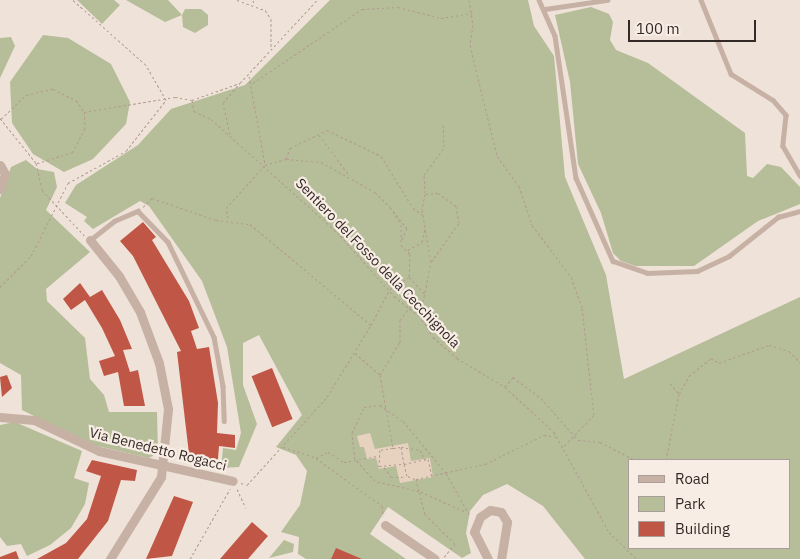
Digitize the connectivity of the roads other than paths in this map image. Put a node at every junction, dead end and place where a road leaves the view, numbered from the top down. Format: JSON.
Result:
{"nodes":[{"id":1,"x":540,"y":0,"type":"edge"},
{"id":2,"x":607,"y":0,"type":"edge"},
{"id":3,"x":701,"y":0,"type":"edge"},
{"id":4,"x":545,"y":9,"type":"junction"},
{"id":5,"x":0,"y":165,"type":"edge"},
{"id":6,"x":800,"y":176,"type":"edge"},
{"id":7,"x":0,"y":189,"type":"edge"},
{"id":8,"x":800,"y":211,"type":"edge"},
{"id":9,"x":90,"y":240,"type":"joint"},
{"id":10,"x":0,"y":417,"type":"edge"},
{"id":11,"x":224,"y":421,"type":"dead end"},
{"id":12,"x":165,"y":464,"type":"junction"},
{"id":13,"x":233,"y":482,"type":"road end"},
{"id":14,"x":385,"y":525,"type":"dead end"},
{"id":15,"x":110,"y":559,"type":"edge"},
{"id":16,"x":435,"y":559,"type":"edge"},
{"id":17,"x":488,"y":559,"type":"edge"},
{"id":18,"x":501,"y":559,"type":"edge"}],
"edges":[{"from":1,"to":4,"type":"lane"},
{"from":2,"to":4,"type":"lane"},
{"from":3,"to":6,"type":"lane"},
{"from":4,"to":8,"type":"lane"},
{"from":5,"to":7,"type":"street"},
{"from":9,"to":11,"type":"lane"},
{"from":9,"to":12,"type":"street"},
{"from":10,"to":12,"type":"street","name":"Via Benedetto Rogacci"},
{"from":12,"to":13,"type":"street","name":"Via Benedetto Rogacci"},
{"from":12,"to":15,"type":"street"},
{"from":14,"to":16,"type":"street"},
{"from":17,"to":18,"type":"street"}]}
